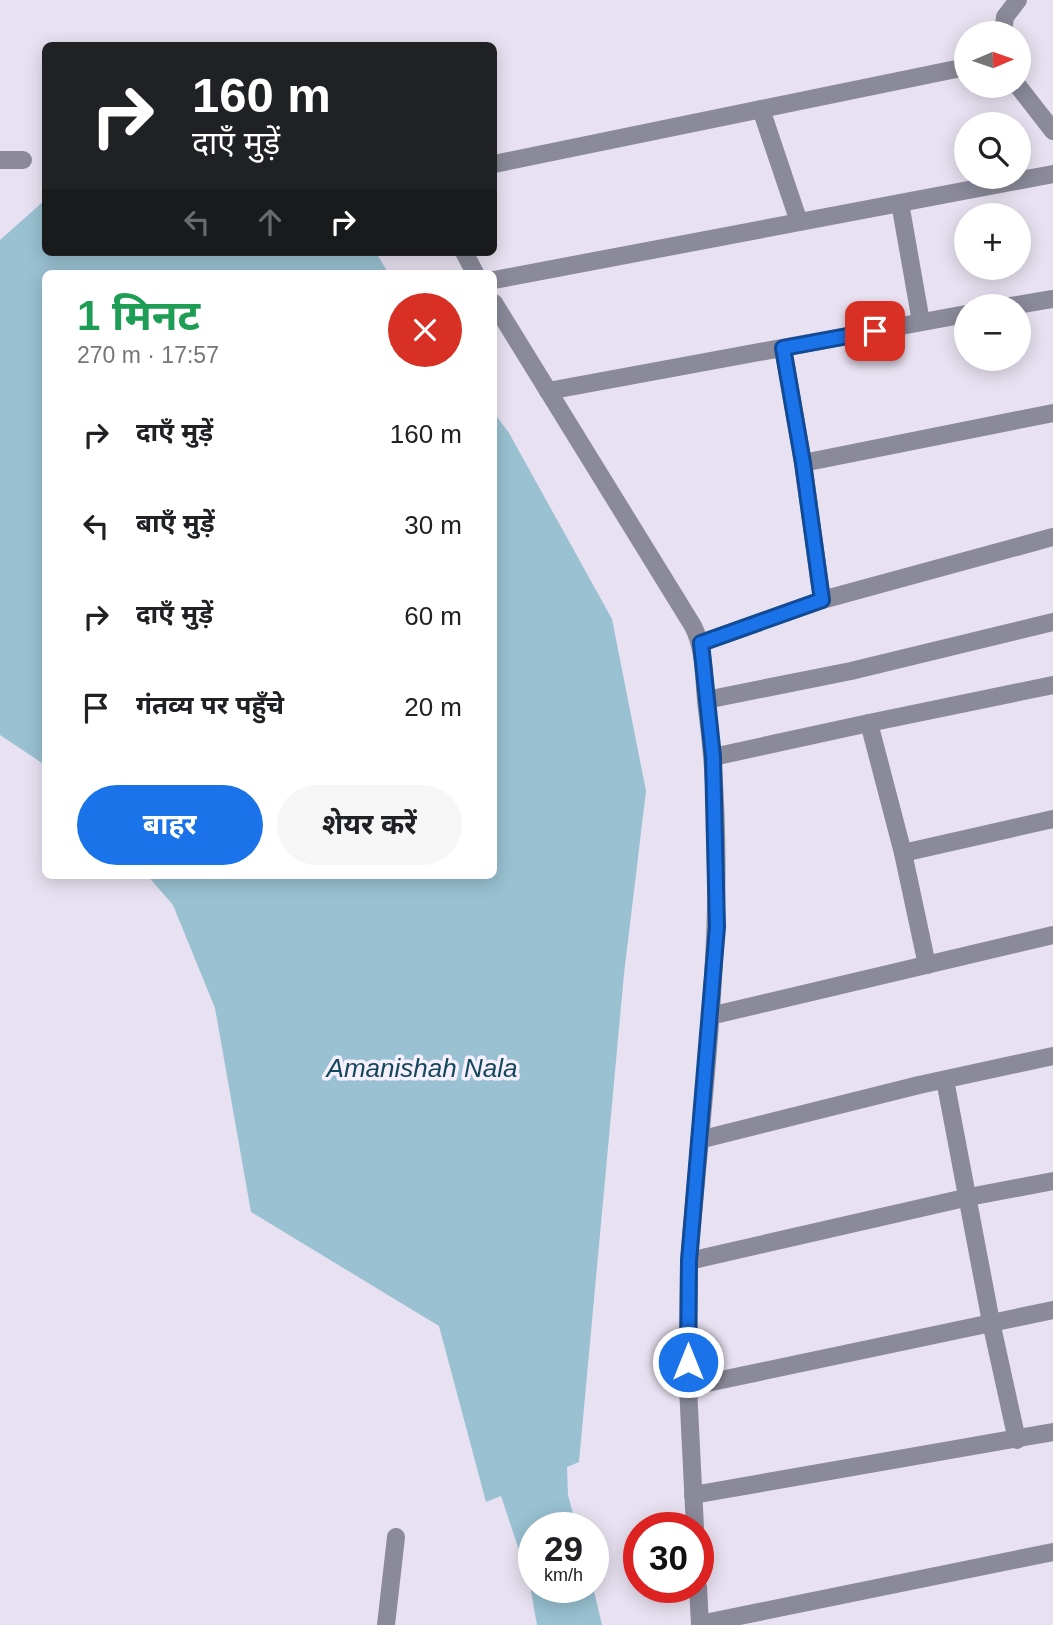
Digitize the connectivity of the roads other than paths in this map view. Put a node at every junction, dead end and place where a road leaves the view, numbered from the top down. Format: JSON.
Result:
{"nodes":[{"id":1,"x":1018,"y":0,"type":"edge"},
{"id":2,"x":1004,"y":21,"type":"edge"},
{"id":3,"x":954,"y":69,"type":"edge"},
{"id":4,"x":1027,"y":98,"type":"edge"},
{"id":5,"x":761,"y":109,"type":"junction"},
{"id":6,"x":1053,"y":131,"type":"edge"},
{"id":7,"x":0,"y":160,"type":"edge"},
{"id":8,"x":23,"y":160,"type":"dead end"},
{"id":9,"x":497,"y":163,"type":"edge"},
{"id":10,"x":1053,"y":174,"type":"edge"},
{"id":11,"x":900,"y":203,"type":"junction"},
{"id":12,"x":799,"y":222,"type":"junction"},
{"id":13,"x":497,"y":279,"type":"edge"},
{"id":14,"x":1053,"y":299,"type":"edge"},
{"id":15,"x":1031,"y":303,"type":"edge"},
{"id":16,"x":497,"y":308,"type":"edge"},
{"id":17,"x":954,"y":316,"type":"edge"},
{"id":18,"x":921,"y":322,"type":"junction"},
{"id":19,"x":783,"y":348,"type":"junction"},
{"id":20,"x":548,"y":391,"type":"junction"},
{"id":21,"x":1053,"y":412,"type":"edge"},
{"id":22,"x":803,"y":463,"type":"junction"},
{"id":23,"x":1053,"y":537,"type":"edge"},
{"id":24,"x":822,"y":600,"type":"junction"},
{"id":25,"x":1053,"y":622,"type":"edge"},
{"id":26,"x":701,"y":643,"type":"junction"},
{"id":27,"x":1053,"y":685,"type":"edge"},
{"id":28,"x":706,"y":700,"type":"junction"},
{"id":29,"x":869,"y":723,"type":"junction"},
{"id":30,"x":713,"y":757,"type":"junction"},
{"id":31,"x":1053,"y":818,"type":"edge"},
{"id":32,"x":903,"y":853,"type":"junction"},
{"id":33,"x":1053,"y":937,"type":"edge"},
{"id":34,"x":927,"y":965,"type":"junction"},
{"id":35,"x":709,"y":1016,"type":"junction"},
{"id":36,"x":1053,"y":1056,"type":"edge"},
{"id":37,"x":945,"y":1080,"type":"junction"},
{"id":38,"x":699,"y":1140,"type":"junction"},
{"id":39,"x":1053,"y":1181,"type":"edge"},
{"id":40,"x":969,"y":1197,"type":"junction"},
{"id":41,"x":689,"y":1261,"type":"junction"},
{"id":42,"x":1053,"y":1310,"type":"edge"},
{"id":43,"x":991,"y":1322,"type":"junction"},
{"id":44,"x":688,"y":1387,"type":"junction"},
{"id":45,"x":1053,"y":1432,"type":"edge"},
{"id":46,"x":1017,"y":1440,"type":"junction"},
{"id":47,"x":694,"y":1496,"type":"junction"},
{"id":48,"x":694,"y":1512,"type":"edge"},
{"id":49,"x":396,"y":1538,"type":"dead end"},
{"id":50,"x":1053,"y":1552,"type":"edge"},
{"id":51,"x":699,"y":1603,"type":"edge"},
{"id":52,"x":386,"y":1625,"type":"edge"}],
"edges":[{"from":1,"to":2,"type":"street"},
{"from":3,"to":5,"type":"street"},
{"from":4,"to":6,"type":"street"},
{"from":5,"to":9,"type":"street"},
{"from":5,"to":12,"type":"street"},
{"from":7,"to":8,"type":"street"},
{"from":10,"to":11,"type":"street"},
{"from":11,"to":12,"type":"street"},
{"from":11,"to":18,"type":"street"},
{"from":12,"to":13,"type":"street"},
{"from":14,"to":15,"type":"street"},
{"from":16,"to":20,"type":"street"},
{"from":17,"to":18,"type":"street"},
{"from":18,"to":19,"type":"street"},
{"from":19,"to":20,"type":"street"},
{"from":19,"to":22,"type":"street"},
{"from":20,"to":26,"type":"street"},
{"from":21,"to":22,"type":"street"},
{"from":22,"to":24,"type":"street"},
{"from":23,"to":24,"type":"street"},
{"from":24,"to":26,"type":"street"},
{"from":25,"to":28,"type":"street"},
{"from":26,"to":28,"type":"street"},
{"from":27,"to":29,"type":"street"},
{"from":28,"to":30,"type":"street"},
{"from":29,"to":30,"type":"street"},
{"from":29,"to":32,"type":"street"},
{"from":30,"to":35,"type":"street"},
{"from":31,"to":32,"type":"street"},
{"from":32,"to":34,"type":"street"},
{"from":33,"to":34,"type":"street"},
{"from":34,"to":35,"type":"street"},
{"from":35,"to":38,"type":"street"},
{"from":36,"to":37,"type":"street"},
{"from":37,"to":38,"type":"street"},
{"from":37,"to":40,"type":"street"},
{"from":38,"to":41,"type":"street"},
{"from":39,"to":40,"type":"street"},
{"from":40,"to":41,"type":"street"},
{"from":40,"to":43,"type":"street"},
{"from":41,"to":44,"type":"street"},
{"from":42,"to":43,"type":"street"},
{"from":43,"to":44,"type":"street"},
{"from":43,"to":46,"type":"street"},
{"from":44,"to":47,"type":"street"},
{"from":45,"to":46,"type":"street"},
{"from":46,"to":47,"type":"street"},
{"from":47,"to":48,"type":"street"},
{"from":49,"to":52,"type":"street"},
{"from":50,"to":51,"type":"street"}]}
